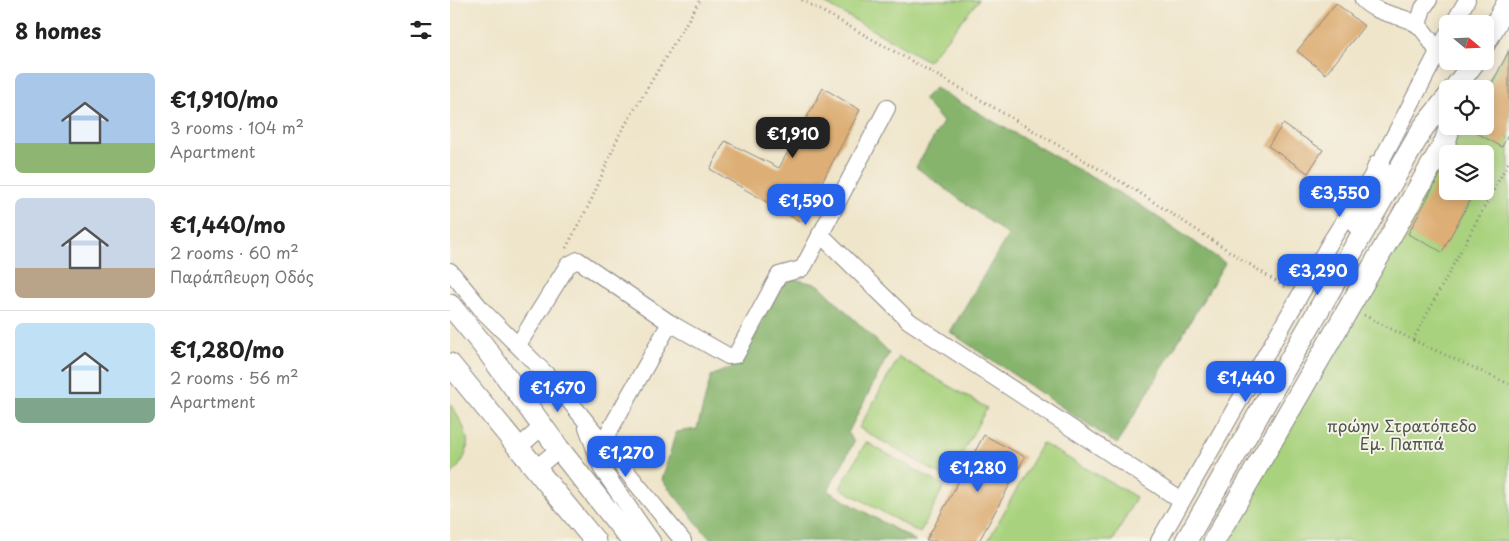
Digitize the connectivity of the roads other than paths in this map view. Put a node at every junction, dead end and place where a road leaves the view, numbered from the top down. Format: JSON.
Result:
{"nodes":[{"id":1,"x":1363,"y":0,"type":"edge"},
{"id":2,"x":1430,"y":0,"type":"edge"},
{"id":3,"x":1467,"y":0,"type":"edge"},
{"id":4,"x":1509,"y":0,"type":"edge"},
{"id":5,"x":1458,"y":15,"type":"edge"},
{"id":6,"x":1418,"y":25,"type":"junction"},
{"id":7,"x":1494,"y":27,"type":"edge"},
{"id":8,"x":1439,"y":48,"type":"edge"},
{"id":9,"x":1437,"y":51,"type":"junction"},
{"id":10,"x":887,"y":108,"type":"dead end"},
{"id":11,"x":1439,"y":108,"type":"edge"},
{"id":12,"x":1447,"y":135,"type":"edge"},
{"id":13,"x":1379,"y":165,"type":"junction"},
{"id":14,"x":820,"y":234,"type":"junction"},
{"id":15,"x":450,"y":271,"type":"edge"},
{"id":16,"x":1336,"y":283,"type":"junction"},
{"id":17,"x":450,"y":305,"type":"edge"},
{"id":18,"x":670,"y":323,"type":"junction"},
{"id":19,"x":518,"y":345,"type":"junction"},
{"id":20,"x":450,"y":364,"type":"edge"},
{"id":21,"x":585,"y":422,"type":"junction"},
{"id":22,"x":542,"y":427,"type":"junction"},
{"id":23,"x":603,"y":442,"type":"junction"},
{"id":24,"x":519,"y":447,"type":"junction"},
{"id":25,"x":559,"y":449,"type":"junction"},
{"id":26,"x":535,"y":469,"type":"junction"},
{"id":27,"x":1182,"y":501,"type":"junction"},
{"id":28,"x":595,"y":541,"type":"edge"},
{"id":29,"x":632,"y":541,"type":"edge"},
{"id":30,"x":652,"y":541,"type":"edge"},
{"id":31,"x":683,"y":541,"type":"edge"},
{"id":32,"x":1159,"y":541,"type":"edge"},
{"id":33,"x":1186,"y":541,"type":"edge"},
{"id":34,"x":1214,"y":541,"type":"edge"}],
"edges":[{"from":1,"to":6,"type":"street"},
{"from":2,"to":6,"type":"street"},
{"from":3,"to":5,"type":"street"},
{"from":4,"to":7,"type":"main road"},
{"from":6,"to":9,"type":"street"},
{"from":8,"to":9,"type":"street"},
{"from":9,"to":13,"type":"street"},
{"from":10,"to":14,"type":"street"},
{"from":11,"to":16,"type":"main road"},
{"from":12,"to":34,"type":"main road"},
{"from":13,"to":16,"type":"main road"},
{"from":13,"to":27,"type":"street"},
{"from":14,"to":18,"type":"street"},
{"from":14,"to":27,"type":"street"},
{"from":15,"to":19,"type":"street"},
{"from":16,"to":33,"type":"main road"},
{"from":17,"to":22,"type":"main road"},
{"from":18,"to":19,"type":"street"},
{"from":18,"to":23,"type":"street"},
{"from":19,"to":21,"type":"street"},
{"from":20,"to":24,"type":"main road"},
{"from":21,"to":23,"type":"street"},
{"from":21,"to":30,"type":"street"},
{"from":22,"to":24,"type":"street"},
{"from":22,"to":25,"type":"main road"},
{"from":23,"to":31,"type":"street"},
{"from":24,"to":26,"type":"main road"},
{"from":25,"to":26,"type":"street"},
{"from":25,"to":29,"type":"main road"},
{"from":26,"to":28,"type":"main road"},
{"from":27,"to":32,"type":"street"}]}
